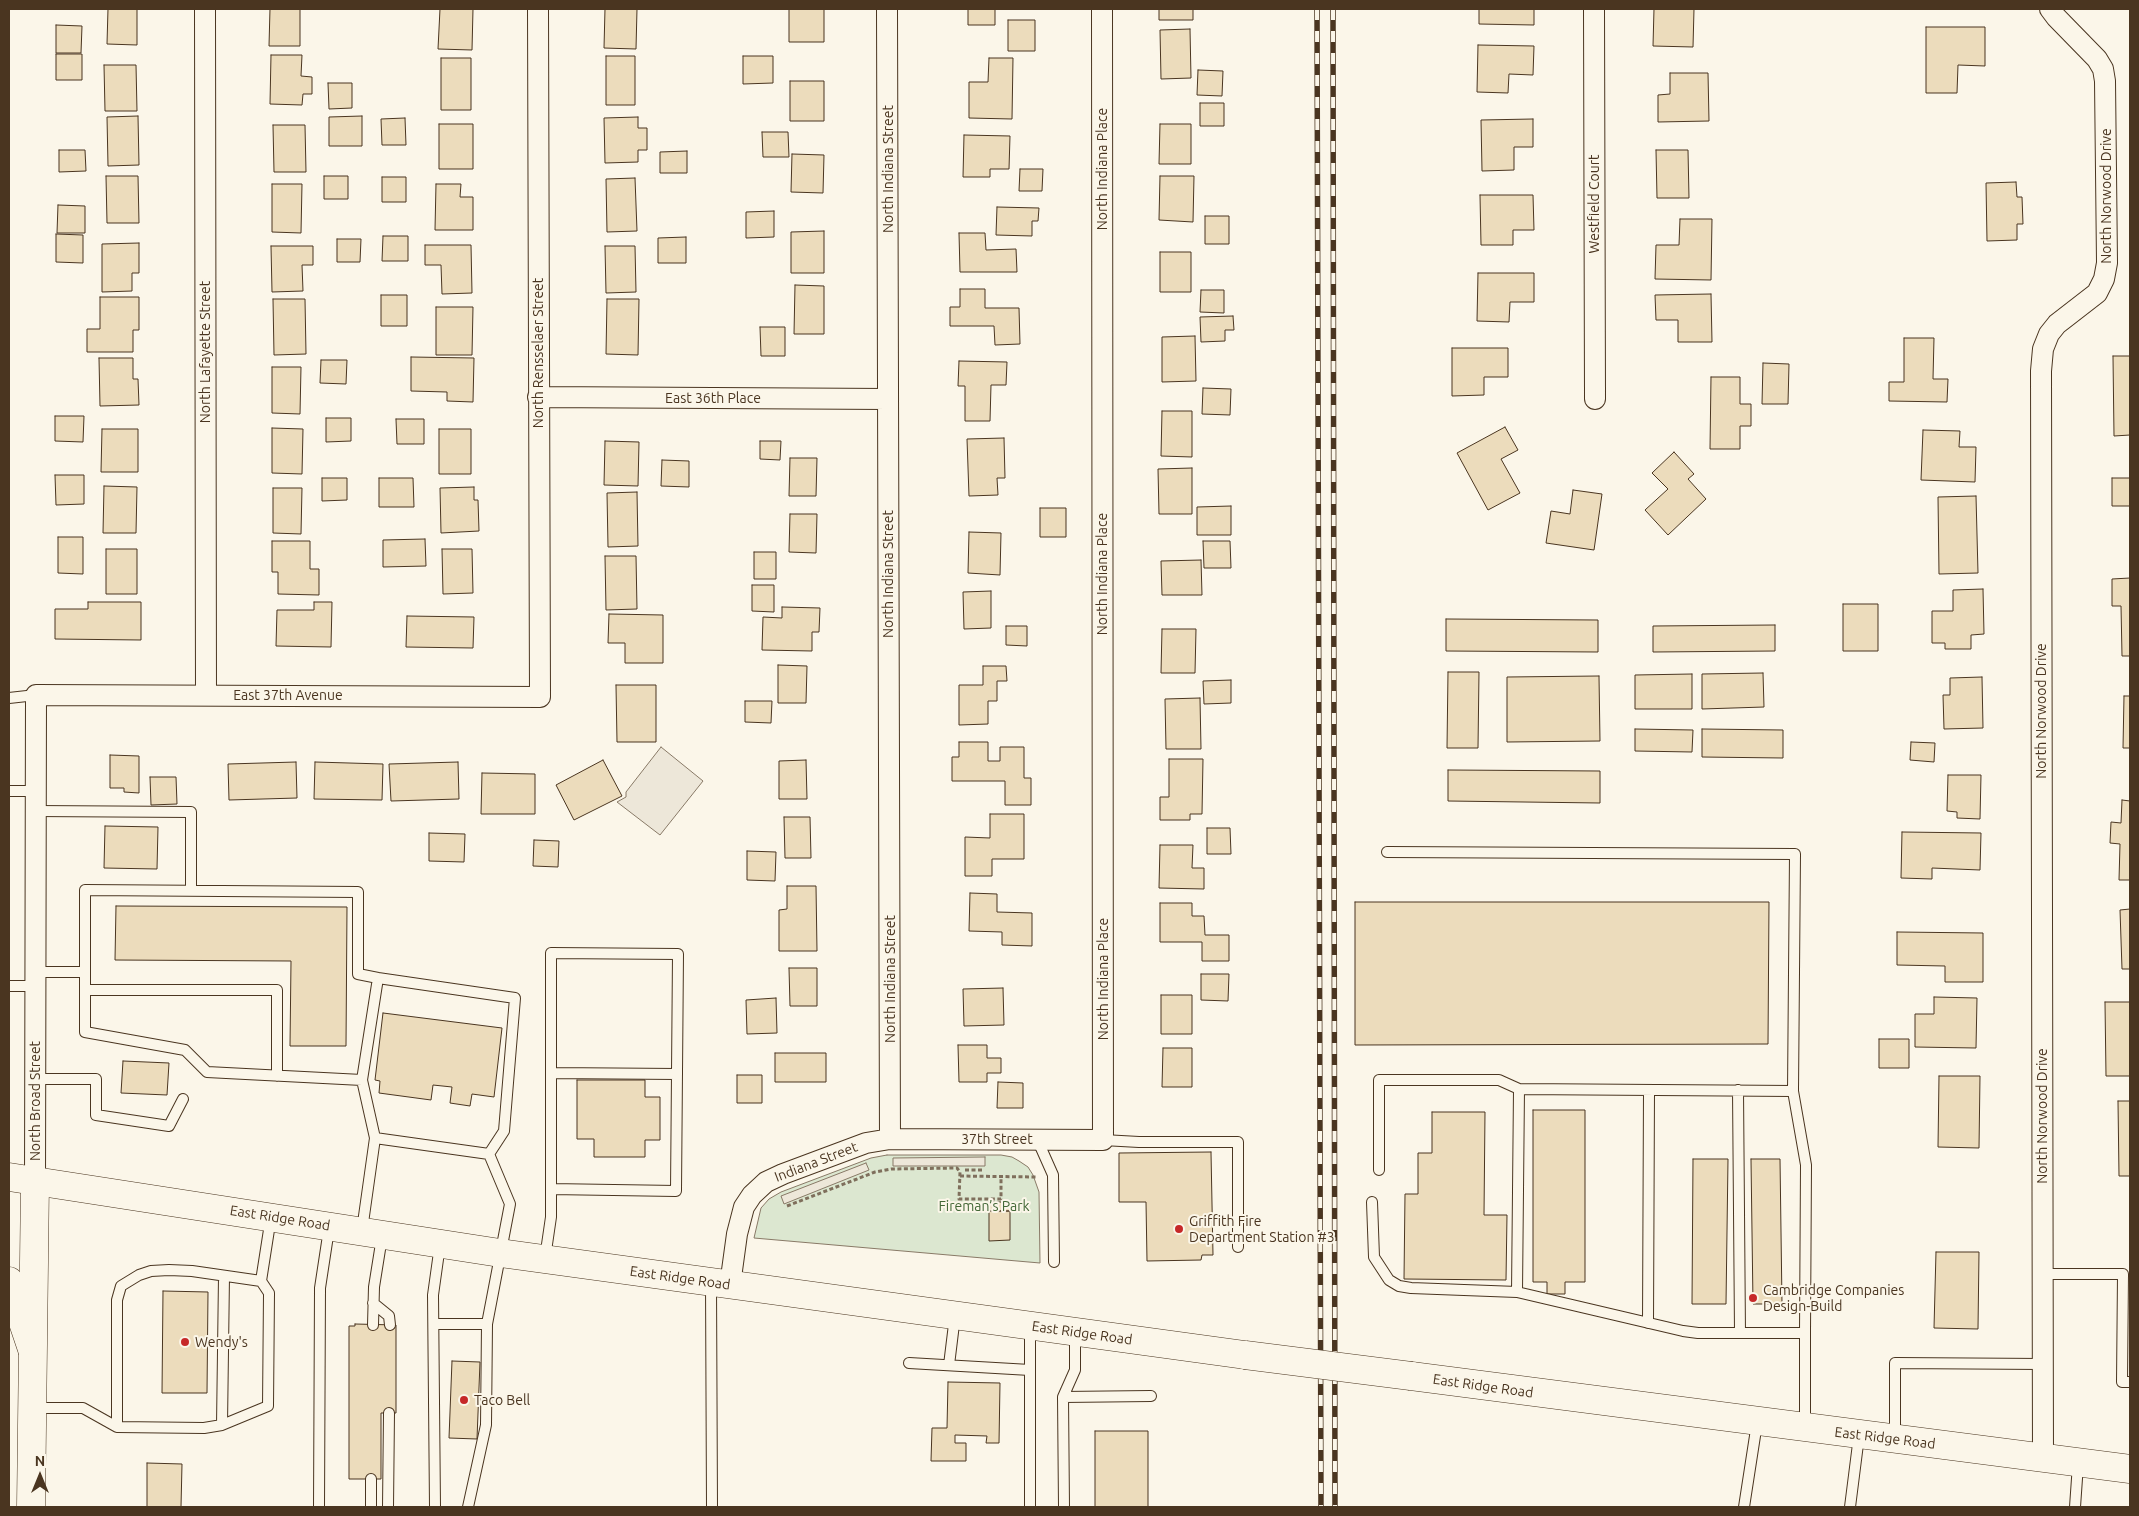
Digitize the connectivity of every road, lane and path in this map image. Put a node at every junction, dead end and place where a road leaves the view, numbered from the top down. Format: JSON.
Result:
{"nodes":[{"id":1,"x":205,"y":9,"type":"edge"},
{"id":2,"x":538,"y":9,"type":"edge"},
{"id":3,"x":887,"y":9,"type":"edge"},
{"id":4,"x":1102,"y":9,"type":"edge"},
{"id":5,"x":1594,"y":9,"type":"edge"},
{"id":6,"x":2050,"y":9,"type":"edge"},
{"id":7,"x":538,"y":397,"type":"junction"},
{"id":8,"x":888,"y":399,"type":"junction"},
{"id":9,"x":1595,"y":399,"type":"dead end"},
{"id":10,"x":36,"y":695,"type":"junction"},
{"id":11,"x":206,"y":695,"type":"junction"},
{"id":12,"x":540,"y":697,"type":"joint"},
{"id":13,"x":9,"y":698,"type":"edge"},
{"id":14,"x":9,"y":791,"type":"edge"},
{"id":15,"x":36,"y":791,"type":"junction"},
{"id":16,"x":36,"y":811,"type":"junction"},
{"id":17,"x":1387,"y":852,"type":"dead end"},
{"id":18,"x":191,"y":891,"type":"junction"},
{"id":19,"x":85,"y":972,"type":"junction"},
{"id":20,"x":378,"y":978,"type":"junction"},
{"id":21,"x":35,"y":979,"type":"junction"},
{"id":22,"x":9,"y":986,"type":"edge"},
{"id":23,"x":85,"y":990,"type":"junction"},
{"id":24,"x":551,"y":1073,"type":"junction"},
{"id":25,"x":677,"y":1074,"type":"junction"},
{"id":26,"x":277,"y":1076,"type":"junction"},
{"id":27,"x":35,"y":1079,"type":"junction"},
{"id":28,"x":362,"y":1080,"type":"junction"},
{"id":29,"x":1519,"y":1089,"type":"junction"},
{"id":30,"x":1649,"y":1090,"type":"junction"},
{"id":31,"x":1738,"y":1090,"type":"junction"},
{"id":32,"x":1793,"y":1091,"type":"junction"},
{"id":33,"x":183,"y":1099,"type":"dead end"},
{"id":34,"x":375,"y":1138,"type":"junction"},
{"id":35,"x":890,"y":1139,"type":"junction"},
{"id":36,"x":1037,"y":1139,"type":"junction"},
{"id":37,"x":1103,"y":1140,"type":"junction"},
{"id":38,"x":488,"y":1154,"type":"junction"},
{"id":39,"x":965,"y":1170,"type":"dead end"},
{"id":40,"x":974,"y":1170,"type":"junction"},
{"id":41,"x":984,"y":1170,"type":"dead end"},
{"id":42,"x":1379,"y":1170,"type":"dead end"},
{"id":43,"x":960,"y":1176,"type":"junction"},
{"id":44,"x":974,"y":1176,"type":"junction"},
{"id":45,"x":9,"y":1177,"type":"edge"},
{"id":46,"x":1001,"y":1177,"type":"junction"},
{"id":47,"x":1053,"y":1178,"type":"junction"},
{"id":48,"x":35,"y":1181,"type":"junction"},
{"id":49,"x":551,"y":1189,"type":"junction"},
{"id":50,"x":1372,"y":1202,"type":"dead end"},
{"id":51,"x":787,"y":1206,"type":"dead end"},
{"id":52,"x":271,"y":1216,"type":"junction"},
{"id":53,"x":329,"y":1225,"type":"junction"},
{"id":54,"x":372,"y":1232,"type":"junction"},
{"id":55,"x":440,"y":1242,"type":"junction"},
{"id":56,"x":1238,"y":1247,"type":"dead end"},
{"id":57,"x":500,"y":1253,"type":"junction"},
{"id":58,"x":545,"y":1258,"type":"junction"},
{"id":59,"x":1054,"y":1262,"type":"dead end"},
{"id":60,"x":2042,"y":1274,"type":"junction"},
{"id":61,"x":224,"y":1276,"type":"junction"},
{"id":62,"x":9,"y":1281,"type":"edge"},
{"id":63,"x":261,"y":1281,"type":"junction"},
{"id":64,"x":721,"y":1284,"type":"junction"},
{"id":65,"x":1517,"y":1292,"type":"junction"},
{"id":66,"x":374,"y":1303,"type":"junction"},
{"id":67,"x":955,"y":1316,"type":"junction"},
{"id":68,"x":1648,"y":1323,"type":"junction"},
{"id":69,"x":434,"y":1324,"type":"junction"},
{"id":70,"x":487,"y":1324,"type":"junction"},
{"id":71,"x":373,"y":1325,"type":"dead end"},
{"id":72,"x":390,"y":1325,"type":"dead end"},
{"id":73,"x":1030,"y":1326,"type":"junction"},
{"id":74,"x":1075,"y":1332,"type":"junction"},
{"id":75,"x":1740,"y":1333,"type":"junction"},
{"id":76,"x":1805,"y":1333,"type":"junction"},
{"id":77,"x":32,"y":1349,"type":"junction"},
{"id":78,"x":908,"y":1363,"type":"dead end"},
{"id":79,"x":2043,"y":1364,"type":"junction"},
{"id":80,"x":949,"y":1365,"type":"junction"},
{"id":81,"x":1030,"y":1370,"type":"junction"},
{"id":82,"x":2130,"y":1382,"type":"edge"},
{"id":83,"x":1151,"y":1396,"type":"dead end"},
{"id":84,"x":1063,"y":1397,"type":"junction"},
{"id":85,"x":31,"y":1408,"type":"junction"},
{"id":86,"x":389,"y":1413,"type":"dead end"},
{"id":87,"x":1757,"y":1422,"type":"junction"},
{"id":88,"x":222,"y":1424,"type":"junction"},
{"id":89,"x":117,"y":1427,"type":"junction"},
{"id":90,"x":1805,"y":1428,"type":"junction"},
{"id":91,"x":1859,"y":1435,"type":"junction"},
{"id":92,"x":1895,"y":1439,"type":"junction"},
{"id":93,"x":2043,"y":1458,"type":"junction"},
{"id":94,"x":2078,"y":1463,"type":"junction"},
{"id":95,"x":2130,"y":1469,"type":"edge"},
{"id":96,"x":371,"y":1479,"type":"dead end"},
{"id":97,"x":31,"y":1507,"type":"edge"},
{"id":98,"x":319,"y":1507,"type":"edge"},
{"id":99,"x":371,"y":1507,"type":"edge"},
{"id":100,"x":388,"y":1507,"type":"edge"},
{"id":101,"x":435,"y":1507,"type":"edge"},
{"id":102,"x":468,"y":1507,"type":"edge"},
{"id":103,"x":712,"y":1507,"type":"edge"},
{"id":104,"x":1030,"y":1507,"type":"edge"},
{"id":105,"x":1064,"y":1507,"type":"edge"},
{"id":106,"x":1744,"y":1507,"type":"edge"},
{"id":107,"x":1850,"y":1507,"type":"edge"},
{"id":108,"x":2075,"y":1507,"type":"edge"}],
"edges":[{"from":1,"to":11,"type":"street","name":"North Lafayette Street"},
{"from":2,"to":7,"type":"street","name":"North Rensselaer Street"},
{"from":3,"to":8,"type":"street","name":"North Indiana Street"},
{"from":4,"to":37,"type":"street","name":"North Indiana Place"},
{"from":5,"to":9,"type":"street","name":"Westfield Court"},
{"from":6,"to":60,"type":"street","name":"North Norwood Drive"},
{"from":7,"to":8,"type":"street","name":"East 36th Place"},
{"from":7,"to":12,"type":"street","name":"North Rensselaer Street"},
{"from":8,"to":35,"type":"street","name":"North Indiana Street"},
{"from":10,"to":11,"type":"street","name":"East 37th Avenue"},
{"from":10,"to":13,"type":"lane"},
{"from":10,"to":15,"type":"street","name":"North Broad Street"},
{"from":11,"to":12,"type":"street","name":"East 37th Avenue"},
{"from":14,"to":15,"type":"lane"},
{"from":15,"to":16,"type":"street","name":"North Broad Street"},
{"from":16,"to":18,"type":"lane"},
{"from":16,"to":21,"type":"street","name":"North Broad Street"},
{"from":17,"to":32,"type":"lane"},
{"from":18,"to":19,"type":"lane"},
{"from":18,"to":20,"type":"lane"},
{"from":19,"to":21,"type":"lane"},
{"from":19,"to":23,"type":"lane"},
{"from":20,"to":28,"type":"lane"},
{"from":20,"to":38,"type":"lane"},
{"from":21,"to":22,"type":"lane"},
{"from":21,"to":27,"type":"street","name":"North Broad Street"},
{"from":23,"to":26,"type":"lane"},
{"from":23,"to":26,"type":"lane"},
{"from":24,"to":25,"type":"lane"},
{"from":24,"to":25,"type":"lane"},
{"from":24,"to":49,"type":"lane"},
{"from":25,"to":49,"type":"lane"},
{"from":26,"to":28,"type":"lane"},
{"from":27,"to":33,"type":"lane"},
{"from":27,"to":48,"type":"street","name":"North Broad Street"},
{"from":28,"to":34,"type":"lane"},
{"from":29,"to":30,"type":"lane"},
{"from":29,"to":42,"type":"lane"},
{"from":29,"to":65,"type":"lane"},
{"from":30,"to":31,"type":"lane"},
{"from":30,"to":68,"type":"lane"},
{"from":31,"to":32,"type":"lane"},
{"from":31,"to":75,"type":"lane"},
{"from":32,"to":76,"type":"lane"},
{"from":34,"to":38,"type":"lane"},
{"from":34,"to":54,"type":"lane"},
{"from":35,"to":36,"type":"street","name":"37th Street"},
{"from":35,"to":64,"type":"street","name":"Indiana Street"},
{"from":36,"to":37,"type":"street","name":"37th Street"},
{"from":36,"to":47,"type":"lane"},
{"from":37,"to":56,"type":"lane"},
{"from":38,"to":57,"type":"lane"},
{"from":39,"to":40,"type":"path"},
{"from":40,"to":41,"type":"path"},
{"from":40,"to":44,"type":"path"},
{"from":43,"to":44,"type":"path"},
{"from":43,"to":46,"type":"path"},
{"from":43,"to":51,"type":"path"},
{"from":44,"to":46,"type":"path"},
{"from":45,"to":48,"type":"main road","name":"East Ridge Road"},
{"from":46,"to":47,"type":"path"},
{"from":47,"to":59,"type":"lane"},
{"from":48,"to":52,"type":"main road","name":"East Ridge Road"},
{"from":48,"to":77,"type":"main road","name":"North Broad Street"},
{"from":49,"to":58,"type":"lane"},
{"from":50,"to":65,"type":"lane"},
{"from":52,"to":53,"type":"main road","name":"East Ridge Road"},
{"from":52,"to":63,"type":"lane"},
{"from":53,"to":54,"type":"main road","name":"East Ridge Road"},
{"from":53,"to":98,"type":"lane"},
{"from":54,"to":55,"type":"main road","name":"East Ridge Road"},
{"from":54,"to":66,"type":"lane"},
{"from":55,"to":57,"type":"main road","name":"East Ridge Road"},
{"from":55,"to":69,"type":"lane"},
{"from":57,"to":58,"type":"main road","name":"East Ridge Road"},
{"from":57,"to":70,"type":"lane"},
{"from":58,"to":64,"type":"main road","name":"East Ridge Road"},
{"from":60,"to":79,"type":"street","name":"North Norwood Drive"},
{"from":60,"to":82,"type":"lane"},
{"from":61,"to":63,"type":"lane"},
{"from":61,"to":88,"type":"lane"},
{"from":61,"to":89,"type":"lane"},
{"from":62,"to":77,"type":"main road"},
{"from":63,"to":88,"type":"lane"},
{"from":64,"to":67,"type":"main road","name":"East Ridge Road"},
{"from":64,"to":103,"type":"lane"},
{"from":65,"to":68,"type":"lane"},
{"from":66,"to":71,"type":"lane"},
{"from":66,"to":72,"type":"lane"},
{"from":67,"to":73,"type":"main road","name":"East Ridge Road"},
{"from":67,"to":80,"type":"lane"},
{"from":68,"to":75,"type":"lane"},
{"from":69,"to":70,"type":"lane"},
{"from":69,"to":101,"type":"lane"},
{"from":70,"to":102,"type":"lane"},
{"from":73,"to":74,"type":"main road","name":"East Ridge Road"},
{"from":73,"to":81,"type":"lane"},
{"from":74,"to":84,"type":"lane"},
{"from":74,"to":87,"type":"main road","name":"East Ridge Road","bridge":true},
{"from":75,"to":76,"type":"lane"},
{"from":76,"to":90,"type":"lane"},
{"from":77,"to":85,"type":"main road","name":"North Broad Street"},
{"from":78,"to":80,"type":"lane"},
{"from":79,"to":92,"type":"lane"},
{"from":79,"to":93,"type":"street","name":"North Norwood Drive"},
{"from":80,"to":81,"type":"lane"},
{"from":81,"to":104,"type":"lane"},
{"from":83,"to":84,"type":"lane"},
{"from":84,"to":105,"type":"lane"},
{"from":85,"to":89,"type":"lane"},
{"from":85,"to":97,"type":"main road","name":"North Broad Street"},
{"from":86,"to":100,"type":"lane"},
{"from":87,"to":90,"type":"main road","name":"East Ridge Road"},
{"from":87,"to":106,"type":"lane"},
{"from":88,"to":89,"type":"lane"},
{"from":90,"to":91,"type":"main road","name":"East Ridge Road"},
{"from":91,"to":92,"type":"main road","name":"East Ridge Road"},
{"from":91,"to":107,"type":"lane"},
{"from":92,"to":93,"type":"main road","name":"East Ridge Road"},
{"from":93,"to":94,"type":"main road","name":"East Ridge Road"},
{"from":94,"to":95,"type":"main road","name":"East Ridge Road"},
{"from":94,"to":108,"type":"lane"},
{"from":96,"to":99,"type":"lane"}]}
